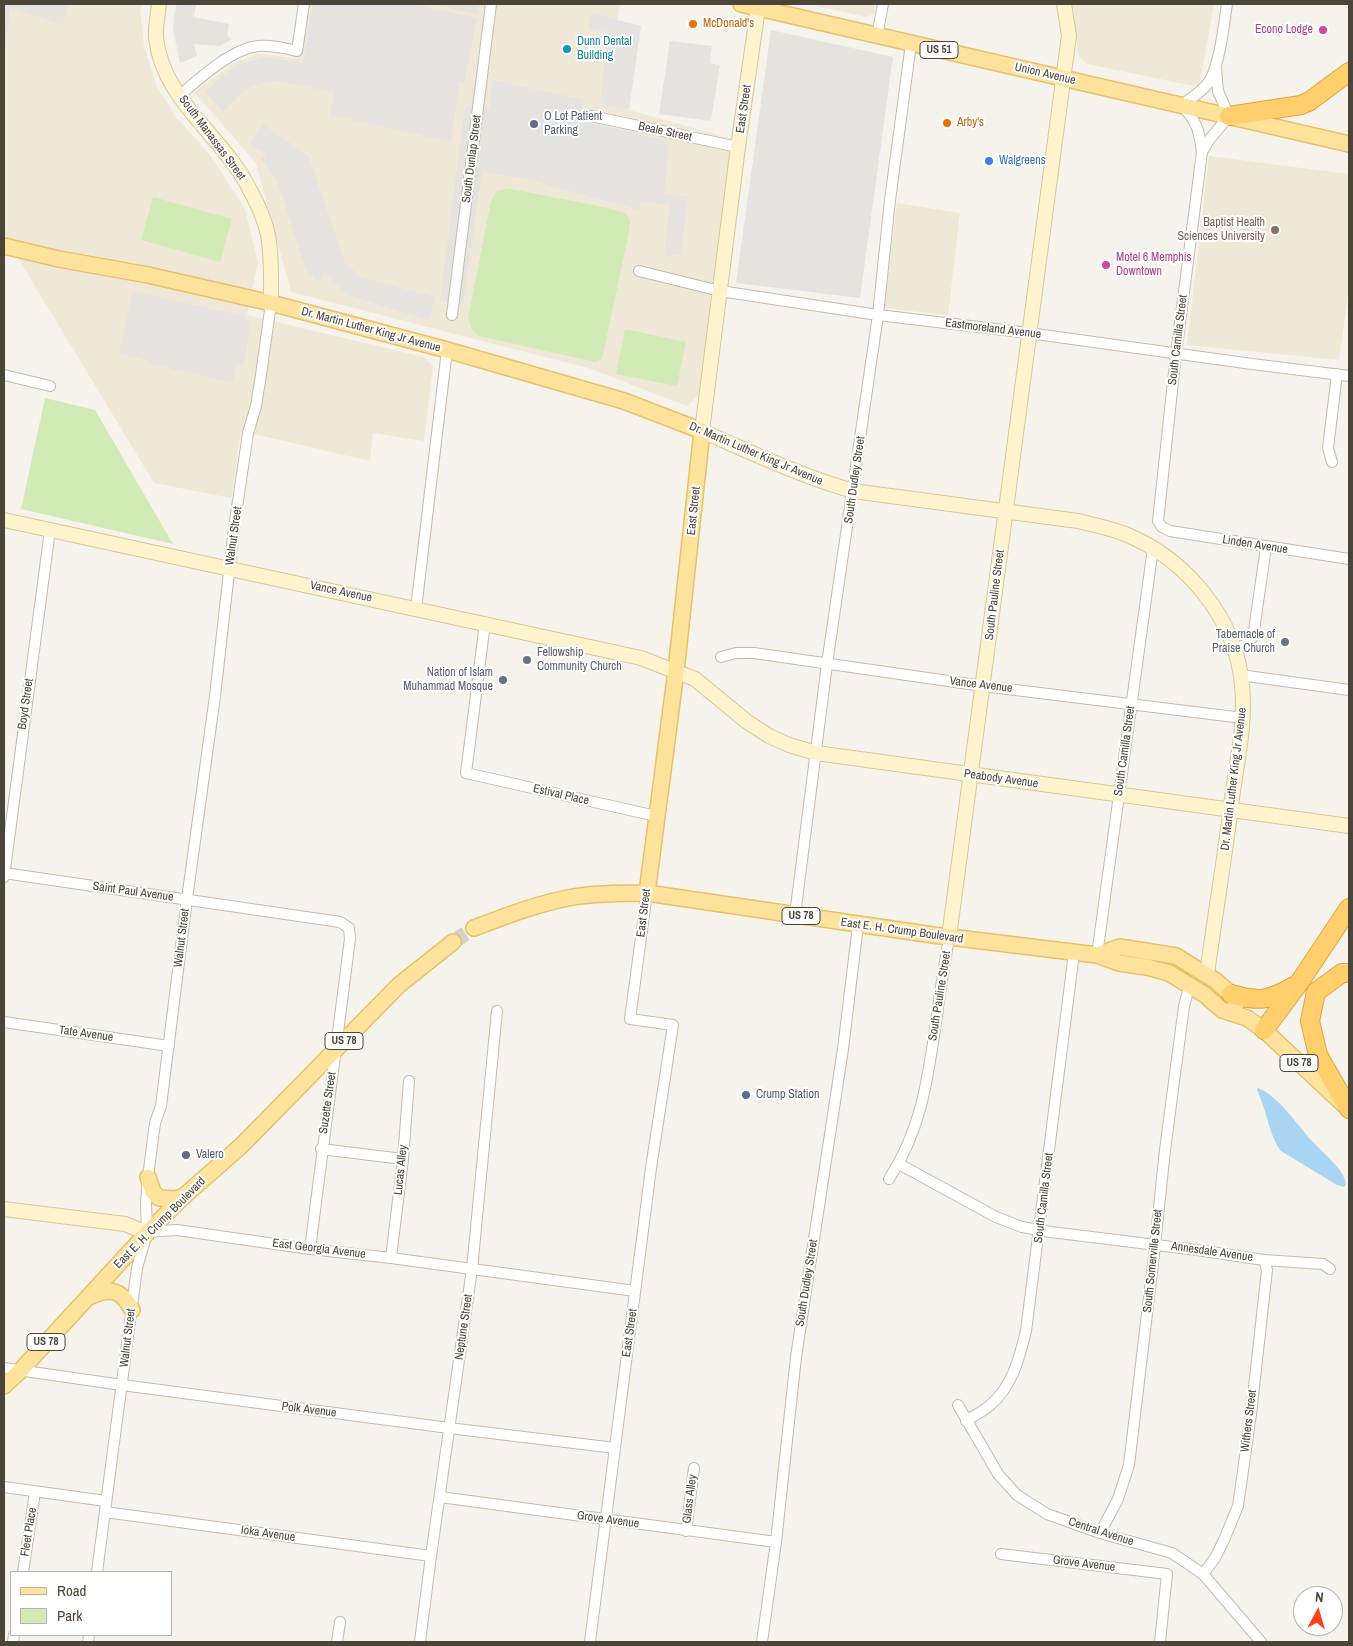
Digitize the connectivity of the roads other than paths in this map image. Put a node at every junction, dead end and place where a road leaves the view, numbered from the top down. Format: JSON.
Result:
{"nodes":[{"id":1,"x":159,"y":4,"type":"edge"},
{"id":2,"x":304,"y":4,"type":"edge"},
{"id":3,"x":491,"y":4,"type":"edge"},
{"id":4,"x":741,"y":4,"type":"edge"},
{"id":5,"x":883,"y":4,"type":"edge"},
{"id":6,"x":1064,"y":4,"type":"edge"},
{"id":7,"x":1227,"y":4,"type":"edge"},
{"id":8,"x":759,"y":6,"type":"edge"},
{"id":9,"x":877,"y":36,"type":"junction"},
{"id":10,"x":911,"y":44,"type":"junction"},
{"id":11,"x":1216,"y":66,"type":"junction"},
{"id":12,"x":1349,"y":72,"type":"edge"},
{"id":13,"x":1063,"y":78,"type":"junction"},
{"id":14,"x":179,"y":96,"type":"junction"},
{"id":15,"x":1181,"y":105,"type":"junction"},
{"id":16,"x":592,"y":116,"type":"dead end"},
{"id":17,"x":1229,"y":116,"type":"junction"},
{"id":18,"x":1349,"y":144,"type":"edge"},
{"id":19,"x":738,"y":147,"type":"junction"},
{"id":20,"x":1202,"y":152,"type":"junction"},
{"id":21,"x":4,"y":246,"type":"edge"},
{"id":22,"x":639,"y":271,"type":"dead end"},
{"id":23,"x":720,"y":291,"type":"junction"},
{"id":24,"x":271,"y":303,"type":"junction"},
{"id":25,"x":452,"y":315,"type":"dead end"},
{"id":26,"x":878,"y":315,"type":"junction"},
{"id":27,"x":1029,"y":333,"type":"junction"},
{"id":28,"x":447,"y":350,"type":"junction"},
{"id":29,"x":1176,"y":354,"type":"junction"},
{"id":30,"x":1338,"y":374,"type":"junction"},
{"id":31,"x":4,"y":375,"type":"edge"},
{"id":32,"x":1349,"y":376,"type":"edge"},
{"id":33,"x":50,"y":386,"type":"dead end"},
{"id":34,"x":702,"y":431,"type":"junction"},
{"id":35,"x":1332,"y":462,"type":"dead end"},
{"id":36,"x":853,"y":491,"type":"junction"},
{"id":37,"x":1006,"y":512,"type":"junction"},
{"id":38,"x":4,"y":520,"type":"edge"},
{"id":39,"x":1162,"y":527,"type":"joint"},
{"id":40,"x":50,"y":530,"type":"junction"},
{"id":41,"x":1266,"y":547,"type":"junction"},
{"id":42,"x":1152,"y":548,"type":"junction"},
{"id":43,"x":1349,"y":559,"type":"edge"},
{"id":44,"x":230,"y":568,"type":"junction"},
{"id":45,"x":416,"y":609,"type":"junction"},
{"id":46,"x":484,"y":623,"type":"junction"},
{"id":47,"x":1234,"y":650,"type":"junction"},
{"id":48,"x":721,"y":657,"type":"dead end"},
{"id":49,"x":827,"y":664,"type":"junction"},
{"id":50,"x":676,"y":671,"type":"junction"},
{"id":51,"x":1240,"y":675,"type":"junction"},
{"id":52,"x":983,"y":686,"type":"junction"},
{"id":53,"x":1349,"y":690,"type":"edge"},
{"id":54,"x":1132,"y":703,"type":"junction"},
{"id":55,"x":1243,"y":718,"type":"junction"},
{"id":56,"x":816,"y":753,"type":"junction"},
{"id":57,"x":972,"y":775,"type":"junction"},
{"id":58,"x":1119,"y":794,"type":"junction"},
{"id":59,"x":1231,"y":810,"type":"junction"},
{"id":60,"x":656,"y":816,"type":"junction"},
{"id":61,"x":1349,"y":826,"type":"edge"},
{"id":62,"x":4,"y":875,"type":"edge"},
{"id":63,"x":646,"y":894,"type":"junction"},
{"id":64,"x":187,"y":899,"type":"junction"},
{"id":65,"x":1349,"y":908,"type":"edge"},
{"id":66,"x":795,"y":915,"type":"junction"},
{"id":67,"x":858,"y":925,"type":"junction"},
{"id":68,"x":349,"y":928,"type":"joint"},
{"id":69,"x":474,"y":928,"type":"tunnel mouth"},
{"id":70,"x":949,"y":937,"type":"junction"},
{"id":71,"x":453,"y":942,"type":"tunnel mouth"},
{"id":72,"x":1074,"y":953,"type":"junction"},
{"id":73,"x":1098,"y":955,"type":"junction"},
{"id":74,"x":1207,"y":974,"type":"junction"},
{"id":75,"x":1349,"y":974,"type":"edge"},
{"id":76,"x":1299,"y":983,"type":"junction"},
{"id":77,"x":1190,"y":984,"type":"junction"},
{"id":78,"x":1231,"y":994,"type":"junction"},
{"id":79,"x":497,"y":1011,"type":"dead end"},
{"id":80,"x":1247,"y":1018,"type":"junction"},
{"id":81,"x":4,"y":1022,"type":"edge"},
{"id":82,"x":1264,"y":1030,"type":"junction"},
{"id":83,"x":169,"y":1046,"type":"junction"},
{"id":84,"x":336,"y":1049,"type":"junction"},
{"id":85,"x":409,"y":1081,"type":"dead end"},
{"id":86,"x":1349,"y":1110,"type":"edge"},
{"id":87,"x":321,"y":1149,"type":"junction"},
{"id":88,"x":403,"y":1159,"type":"junction"},
{"id":89,"x":899,"y":1164,"type":"junction"},
{"id":90,"x":148,"y":1177,"type":"junction"},
{"id":91,"x":889,"y":1179,"type":"dead end"},
{"id":92,"x":184,"y":1196,"type":"junction"},
{"id":93,"x":4,"y":1209,"type":"edge"},
{"id":94,"x":1039,"y":1230,"type":"junction"},
{"id":95,"x":146,"y":1233,"type":"junction"},
{"id":96,"x":1155,"y":1244,"type":"junction"},
{"id":97,"x":310,"y":1249,"type":"junction"},
{"id":98,"x":391,"y":1258,"type":"junction"},
{"id":99,"x":1264,"y":1260,"type":"junction"},
{"id":100,"x":472,"y":1269,"type":"junction"},
{"id":101,"x":1330,"y":1269,"type":"dead end"},
{"id":102,"x":635,"y":1291,"type":"junction"},
{"id":103,"x":88,"y":1297,"type":"junction"},
{"id":104,"x":132,"y":1310,"type":"junction"},
{"id":105,"x":4,"y":1368,"type":"edge"},
{"id":106,"x":20,"y":1371,"type":"junction"},
{"id":107,"x":122,"y":1385,"type":"junction"},
{"id":108,"x":4,"y":1386,"type":"edge"},
{"id":109,"x":958,"y":1404,"type":"dead end"},
{"id":110,"x":966,"y":1421,"type":"junction"},
{"id":111,"x":450,"y":1428,"type":"junction"},
{"id":112,"x":614,"y":1448,"type":"junction"},
{"id":113,"x":694,"y":1468,"type":"dead end"},
{"id":114,"x":4,"y":1487,"type":"edge"},
{"id":115,"x":36,"y":1492,"type":"junction"},
{"id":116,"x":440,"y":1497,"type":"junction"},
{"id":117,"x":106,"y":1506,"type":"junction"},
{"id":118,"x":606,"y":1520,"type":"junction"},
{"id":119,"x":686,"y":1531,"type":"junction"},
{"id":120,"x":1100,"y":1533,"type":"junction"},
{"id":121,"x":776,"y":1542,"type":"junction"},
{"id":122,"x":1001,"y":1554,"type":"dead end"},
{"id":123,"x":431,"y":1556,"type":"junction"},
{"id":124,"x":23,"y":1571,"type":"edge"},
{"id":125,"x":97,"y":1571,"type":"edge"},
{"id":126,"x":1203,"y":1574,"type":"junction"},
{"id":127,"x":340,"y":1622,"type":"dead end"},
{"id":128,"x":337,"y":1642,"type":"edge"},
{"id":129,"x":420,"y":1642,"type":"edge"},
{"id":130,"x":590,"y":1642,"type":"edge"},
{"id":131,"x":762,"y":1642,"type":"edge"},
{"id":132,"x":1160,"y":1642,"type":"edge"},
{"id":133,"x":1261,"y":1642,"type":"edge"}],
"edges":[{"from":1,"to":14,"type":"street","name":"South Manassas Street"},
{"from":2,"to":14,"type":"street"},
{"from":3,"to":25,"type":"street","name":"South Dunlap Street"},
{"from":4,"to":8,"type":"main road","name":"Union Avenue","number":"US 51"},
{"from":5,"to":9,"type":"street"},
{"from":6,"to":13,"type":"street","name":"South Pauline Street"},
{"from":7,"to":11,"type":"street"},
{"from":8,"to":9,"type":"main road","name":"Union Avenue","number":"US 51"},
{"from":8,"to":19,"type":"street","name":"East Street"},
{"from":9,"to":10,"type":"main road","name":"Union Avenue","number":"US 51"},
{"from":10,"to":13,"type":"main road","name":"Union Avenue","number":"US 51"},
{"from":10,"to":26,"type":"street","name":"South Dudley Street"},
{"from":11,"to":15,"type":"street"},
{"from":11,"to":17,"type":"street"},
{"from":12,"to":17,"type":"highway"},
{"from":13,"to":15,"type":"main road","name":"Union Avenue","number":"US 51"},
{"from":13,"to":27,"type":"street","name":"South Pauline Street"},
{"from":14,"to":24,"type":"street","name":"South Manassas Street"},
{"from":15,"to":17,"type":"main road","name":"Union Avenue","number":"US 51"},
{"from":15,"to":20,"type":"street","name":"South Camilla Street"},
{"from":16,"to":19,"type":"street","name":"Beale Street"},
{"from":17,"to":18,"type":"main road","name":"Union Avenue","number":"US 51"},
{"from":17,"to":20,"type":"street","name":"South Camilla Street"},
{"from":19,"to":23,"type":"street","name":"East Street"},
{"from":20,"to":29,"type":"street","name":"South Camilla Street"},
{"from":21,"to":24,"type":"main road","name":"Dr. Martin Luther King Jr Avenue"},
{"from":22,"to":23,"type":"street","name":"Eastmoreland Avenue"},
{"from":23,"to":26,"type":"street","name":"Eastmoreland Avenue"},
{"from":23,"to":34,"type":"street","name":"East Street"},
{"from":24,"to":28,"type":"main road","name":"Dr. Martin Luther King Jr Avenue"},
{"from":24,"to":44,"type":"street","name":"Walnut Street"},
{"from":26,"to":27,"type":"street","name":"Eastmoreland Avenue"},
{"from":26,"to":36,"type":"street","name":"South Dudley Street"},
{"from":27,"to":29,"type":"street","name":"Eastmoreland Avenue"},
{"from":27,"to":37,"type":"street","name":"South Pauline Street"},
{"from":28,"to":34,"type":"main road","name":"Dr. Martin Luther King Jr Avenue"},
{"from":28,"to":45,"type":"street"},
{"from":29,"to":30,"type":"street","name":"Eastmoreland Avenue"},
{"from":29,"to":39,"type":"street","name":"South Camilla Street"},
{"from":30,"to":32,"type":"street","name":"Eastmoreland Avenue"},
{"from":30,"to":35,"type":"street"},
{"from":31,"to":33,"type":"street"},
{"from":34,"to":36,"type":"street","name":"Dr. Martin Luther King Jr Avenue"},
{"from":34,"to":50,"type":"main road","name":"East Street"},
{"from":36,"to":37,"type":"street","name":"Dr. Martin Luther King Jr Avenue"},
{"from":36,"to":49,"type":"street","name":"South Dudley Street"},
{"from":37,"to":42,"type":"street","name":"Dr. Martin Luther King Jr Avenue"},
{"from":37,"to":52,"type":"street","name":"South Pauline Street"},
{"from":38,"to":40,"type":"street","name":"Vance Avenue"},
{"from":39,"to":41,"type":"street","name":"Linden Avenue"},
{"from":40,"to":44,"type":"street","name":"Vance Avenue"},
{"from":40,"to":62,"type":"street","name":"Boyd Street"},
{"from":41,"to":43,"type":"street","name":"Linden Avenue"},
{"from":41,"to":47,"type":"street"},
{"from":42,"to":47,"type":"street","name":"Dr. Martin Luther King Jr Avenue"},
{"from":42,"to":54,"type":"street","name":"South Camilla Street"},
{"from":44,"to":45,"type":"street","name":"Vance Avenue"},
{"from":44,"to":64,"type":"street","name":"Walnut Street"},
{"from":45,"to":46,"type":"street","name":"Vance Avenue"},
{"from":46,"to":50,"type":"street","name":"Vance Avenue"},
{"from":46,"to":60,"type":"street","name":"Estival Place"},
{"from":47,"to":51,"type":"street","name":"Dr. Martin Luther King Jr Avenue"},
{"from":48,"to":49,"type":"street","name":"Vance Avenue"},
{"from":49,"to":52,"type":"street","name":"Vance Avenue"},
{"from":49,"to":56,"type":"street","name":"South Dudley Street"},
{"from":50,"to":56,"type":"street","name":"Peabody Avenue"},
{"from":50,"to":60,"type":"main road","name":"East Street"},
{"from":51,"to":53,"type":"street"},
{"from":51,"to":55,"type":"street","name":"Dr. Martin Luther King Jr Avenue"},
{"from":52,"to":54,"type":"street","name":"Vance Avenue"},
{"from":52,"to":57,"type":"street","name":"South Pauline Street"},
{"from":54,"to":55,"type":"street","name":"Vance Avenue"},
{"from":54,"to":58,"type":"street","name":"South Camilla Street"},
{"from":55,"to":59,"type":"street","name":"Dr. Martin Luther King Jr Avenue"},
{"from":56,"to":57,"type":"street","name":"Peabody Avenue"},
{"from":56,"to":66,"type":"street","name":"South Dudley Street"},
{"from":57,"to":58,"type":"street","name":"Peabody Avenue"},
{"from":57,"to":70,"type":"street","name":"South Pauline Street"},
{"from":58,"to":59,"type":"street","name":"Peabody Avenue"},
{"from":58,"to":73,"type":"street","name":"South Camilla Street"},
{"from":59,"to":61,"type":"street","name":"Peabody Avenue"},
{"from":59,"to":74,"type":"street","name":"Dr. Martin Luther King Jr Avenue"},
{"from":60,"to":63,"type":"main road","name":"East Street"},
{"from":62,"to":64,"type":"street","name":"Saint Paul Avenue"},
{"from":63,"to":66,"type":"main road","name":"East E. H. Crump Boulevard","number":"US 78"},
{"from":63,"to":69,"type":"main road","name":"East E. H. Crump Boulevard","number":"US 78"},
{"from":63,"to":102,"type":"street","name":"East Street"},
{"from":64,"to":68,"type":"street","name":"Saint Paul Avenue"},
{"from":64,"to":83,"type":"street","name":"Walnut Street"},
{"from":65,"to":76,"type":"highway"},
{"from":66,"to":67,"type":"main road","name":"East E. H. Crump Boulevard","number":"US 78"},
{"from":67,"to":70,"type":"main road","name":"East E. H. Crump Boulevard","number":"US 78"},
{"from":67,"to":121,"type":"street","name":"South Dudley Street"},
{"from":68,"to":84,"type":"street","name":"Suzette Street"},
{"from":70,"to":72,"type":"main road","name":"East E. H. Crump Boulevard","number":"US 78"},
{"from":70,"to":89,"type":"street","name":"South Pauline Street"},
{"from":71,"to":84,"type":"main road","name":"East E. H. Crump Boulevard","number":"US 78"},
{"from":72,"to":73,"type":"main road","name":"East E. H. Crump Boulevard","number":"US 78"},
{"from":72,"to":94,"type":"street","name":"South Camilla Street"},
{"from":73,"to":74,"type":"main road","name":"East E. H. Crump Boulevard","number":"US 78"},
{"from":73,"to":77,"type":"main road","name":"East E. H. Crump Boulevard","number":"US 78"},
{"from":74,"to":78,"type":"main road","name":"East E. H. Crump Boulevard","number":"US 78"},
{"from":75,"to":86,"type":"highway"},
{"from":76,"to":78,"type":"highway"},
{"from":76,"to":82,"type":"highway"},
{"from":77,"to":80,"type":"main road","name":"East E. H. Crump Boulevard","number":"US 78"},
{"from":77,"to":96,"type":"street","name":"South Somerville Street"},
{"from":78,"to":80,"type":"main road","name":"East E. H. Crump Boulevard","number":"US 78"},
{"from":79,"to":100,"type":"street","name":"Neptune Street"},
{"from":80,"to":82,"type":"main road","number":"US 78"},
{"from":81,"to":83,"type":"street","name":"Tate Avenue"},
{"from":82,"to":86,"type":"main road","number":"US 78"},
{"from":83,"to":90,"type":"street","name":"Walnut Street"},
{"from":84,"to":87,"type":"street","name":"Suzette Street"},
{"from":84,"to":92,"type":"main road","name":"East E. H. Crump Boulevard","number":"US 78"},
{"from":85,"to":88,"type":"street","name":"Lucas Alley"},
{"from":87,"to":88,"type":"street"},
{"from":87,"to":97,"type":"street","name":"Suzette Street"},
{"from":88,"to":98,"type":"street","name":"Lucas Alley"},
{"from":89,"to":91,"type":"street","name":"South Pauline Street"},
{"from":89,"to":94,"type":"street","name":"Annesdale Avenue"},
{"from":90,"to":92,"type":"main road"},
{"from":90,"to":95,"type":"street","name":"Walnut Street"},
{"from":92,"to":95,"type":"main road","name":"East E. H. Crump Boulevard","number":"US 78"},
{"from":93,"to":95,"type":"street","name":"East Georgia Avenue"},
{"from":94,"to":96,"type":"street","name":"Annesdale Avenue"},
{"from":94,"to":110,"type":"street","name":"South Camilla Street"},
{"from":95,"to":97,"type":"street","name":"East Georgia Avenue"},
{"from":95,"to":103,"type":"main road","name":"East E. H. Crump Boulevard","number":"US 78"},
{"from":95,"to":104,"type":"street","name":"Walnut Street"},
{"from":96,"to":99,"type":"street","name":"Annesdale Avenue"},
{"from":96,"to":120,"type":"street","name":"South Somerville Street"},
{"from":97,"to":98,"type":"street","name":"East Georgia Avenue"},
{"from":98,"to":100,"type":"street","name":"East Georgia Avenue"},
{"from":99,"to":101,"type":"street","name":"Annesdale Avenue"},
{"from":99,"to":126,"type":"street","name":"Withers Street"},
{"from":100,"to":102,"type":"street","name":"East Georgia Avenue"},
{"from":100,"to":111,"type":"street","name":"Neptune Street"},
{"from":102,"to":112,"type":"street","name":"East Street"},
{"from":103,"to":104,"type":"main road"},
{"from":103,"to":106,"type":"main road","name":"East E. H. Crump Boulevard","number":"US 78"},
{"from":104,"to":107,"type":"street","name":"Walnut Street"},
{"from":105,"to":106,"type":"street","name":"Polk Avenue"},
{"from":106,"to":107,"type":"street","name":"Polk Avenue"},
{"from":106,"to":108,"type":"main road","name":"East E. H. Crump Boulevard","number":"US 78"},
{"from":107,"to":111,"type":"street","name":"Polk Avenue"},
{"from":107,"to":117,"type":"street","name":"Walnut Street"},
{"from":109,"to":110,"type":"street","name":"Central Avenue"},
{"from":110,"to":120,"type":"street","name":"Central Avenue"},
{"from":111,"to":112,"type":"street","name":"Polk Avenue"},
{"from":111,"to":116,"type":"street","name":"Neptune Street"},
{"from":112,"to":118,"type":"street","name":"East Street"},
{"from":113,"to":119,"type":"street","name":"Glass Alley"},
{"from":114,"to":115,"type":"street","name":"Ioka Avenue"},
{"from":115,"to":117,"type":"street","name":"Ioka Avenue"},
{"from":115,"to":124,"type":"street","name":"Fleet Place"},
{"from":116,"to":118,"type":"street","name":"Grove Avenue"},
{"from":116,"to":123,"type":"street","name":"Neptune Street"},
{"from":117,"to":123,"type":"street","name":"Ioka Avenue"},
{"from":117,"to":125,"type":"street","name":"Walnut Street"},
{"from":118,"to":119,"type":"street","name":"Grove Avenue"},
{"from":118,"to":130,"type":"street","name":"East Street"},
{"from":119,"to":121,"type":"street","name":"Grove Avenue"},
{"from":120,"to":126,"type":"street","name":"Central Avenue"},
{"from":121,"to":131,"type":"street","name":"South Dudley Street"},
{"from":122,"to":132,"type":"street","name":"Grove Avenue"},
{"from":123,"to":129,"type":"street","name":"Neptune Street"},
{"from":126,"to":133,"type":"street","name":"Central Avenue"},
{"from":127,"to":128,"type":"street"}]}
